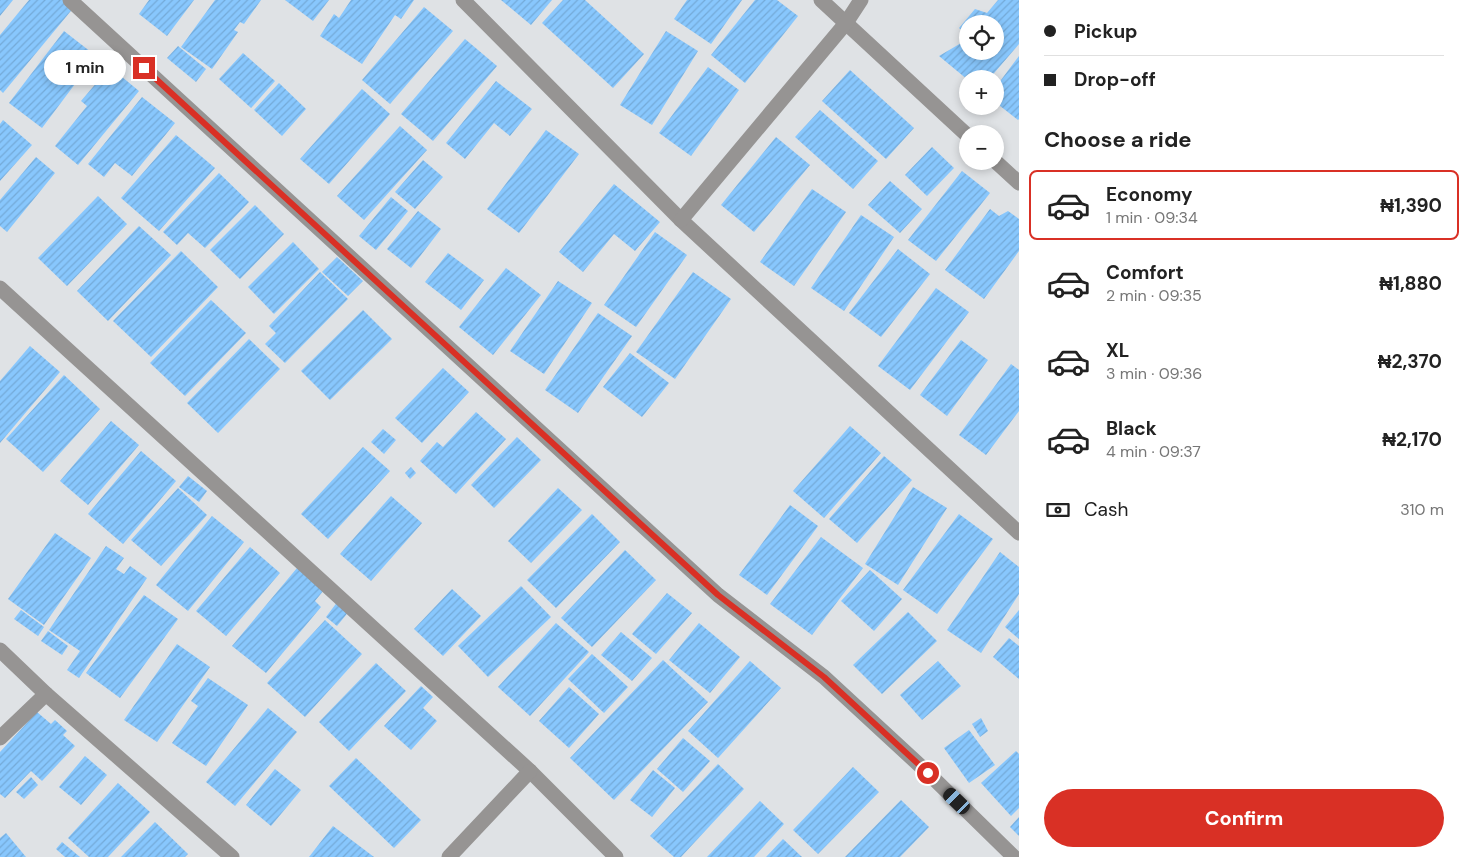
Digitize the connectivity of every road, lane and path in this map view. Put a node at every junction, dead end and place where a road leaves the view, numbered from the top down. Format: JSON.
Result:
{"nodes":[{"id":1,"x":70,"y":0,"type":"edge"},
{"id":2,"x":463,"y":0,"type":"edge"},
{"id":3,"x":821,"y":0,"type":"edge"},
{"id":4,"x":861,"y":0,"type":"edge"},
{"id":5,"x":846,"y":24,"type":"junction"},
{"id":6,"x":959,"y":128,"type":"edge"},
{"id":7,"x":1004,"y":169,"type":"edge"},
{"id":8,"x":1019,"y":183,"type":"edge"},
{"id":9,"x":681,"y":220,"type":"junction"},
{"id":10,"x":0,"y":288,"type":"edge"},
{"id":11,"x":1019,"y":533,"type":"edge"},
{"id":12,"x":0,"y":650,"type":"edge"},
{"id":13,"x":46,"y":694,"type":"junction"},
{"id":14,"x":0,"y":738,"type":"edge"},
{"id":15,"x":530,"y":771,"type":"junction"},
{"id":16,"x":232,"y":857,"type":"edge"},
{"id":17,"x":448,"y":857,"type":"edge"},
{"id":18,"x":616,"y":857,"type":"edge"},
{"id":19,"x":1014,"y":857,"type":"edge"}],
"edges":[{"from":1,"to":19,"type":"street"},
{"from":2,"to":9,"type":"street"},
{"from":3,"to":5,"type":"street"},
{"from":4,"to":5,"type":"street"},
{"from":5,"to":6,"type":"street"},
{"from":5,"to":9,"type":"street"},
{"from":7,"to":8,"type":"street"},
{"from":9,"to":11,"type":"street"},
{"from":10,"to":15,"type":"street"},
{"from":12,"to":13,"type":"street"},
{"from":13,"to":14,"type":"street"},
{"from":13,"to":16,"type":"street"},
{"from":15,"to":17,"type":"street"},
{"from":15,"to":18,"type":"street"}]}
